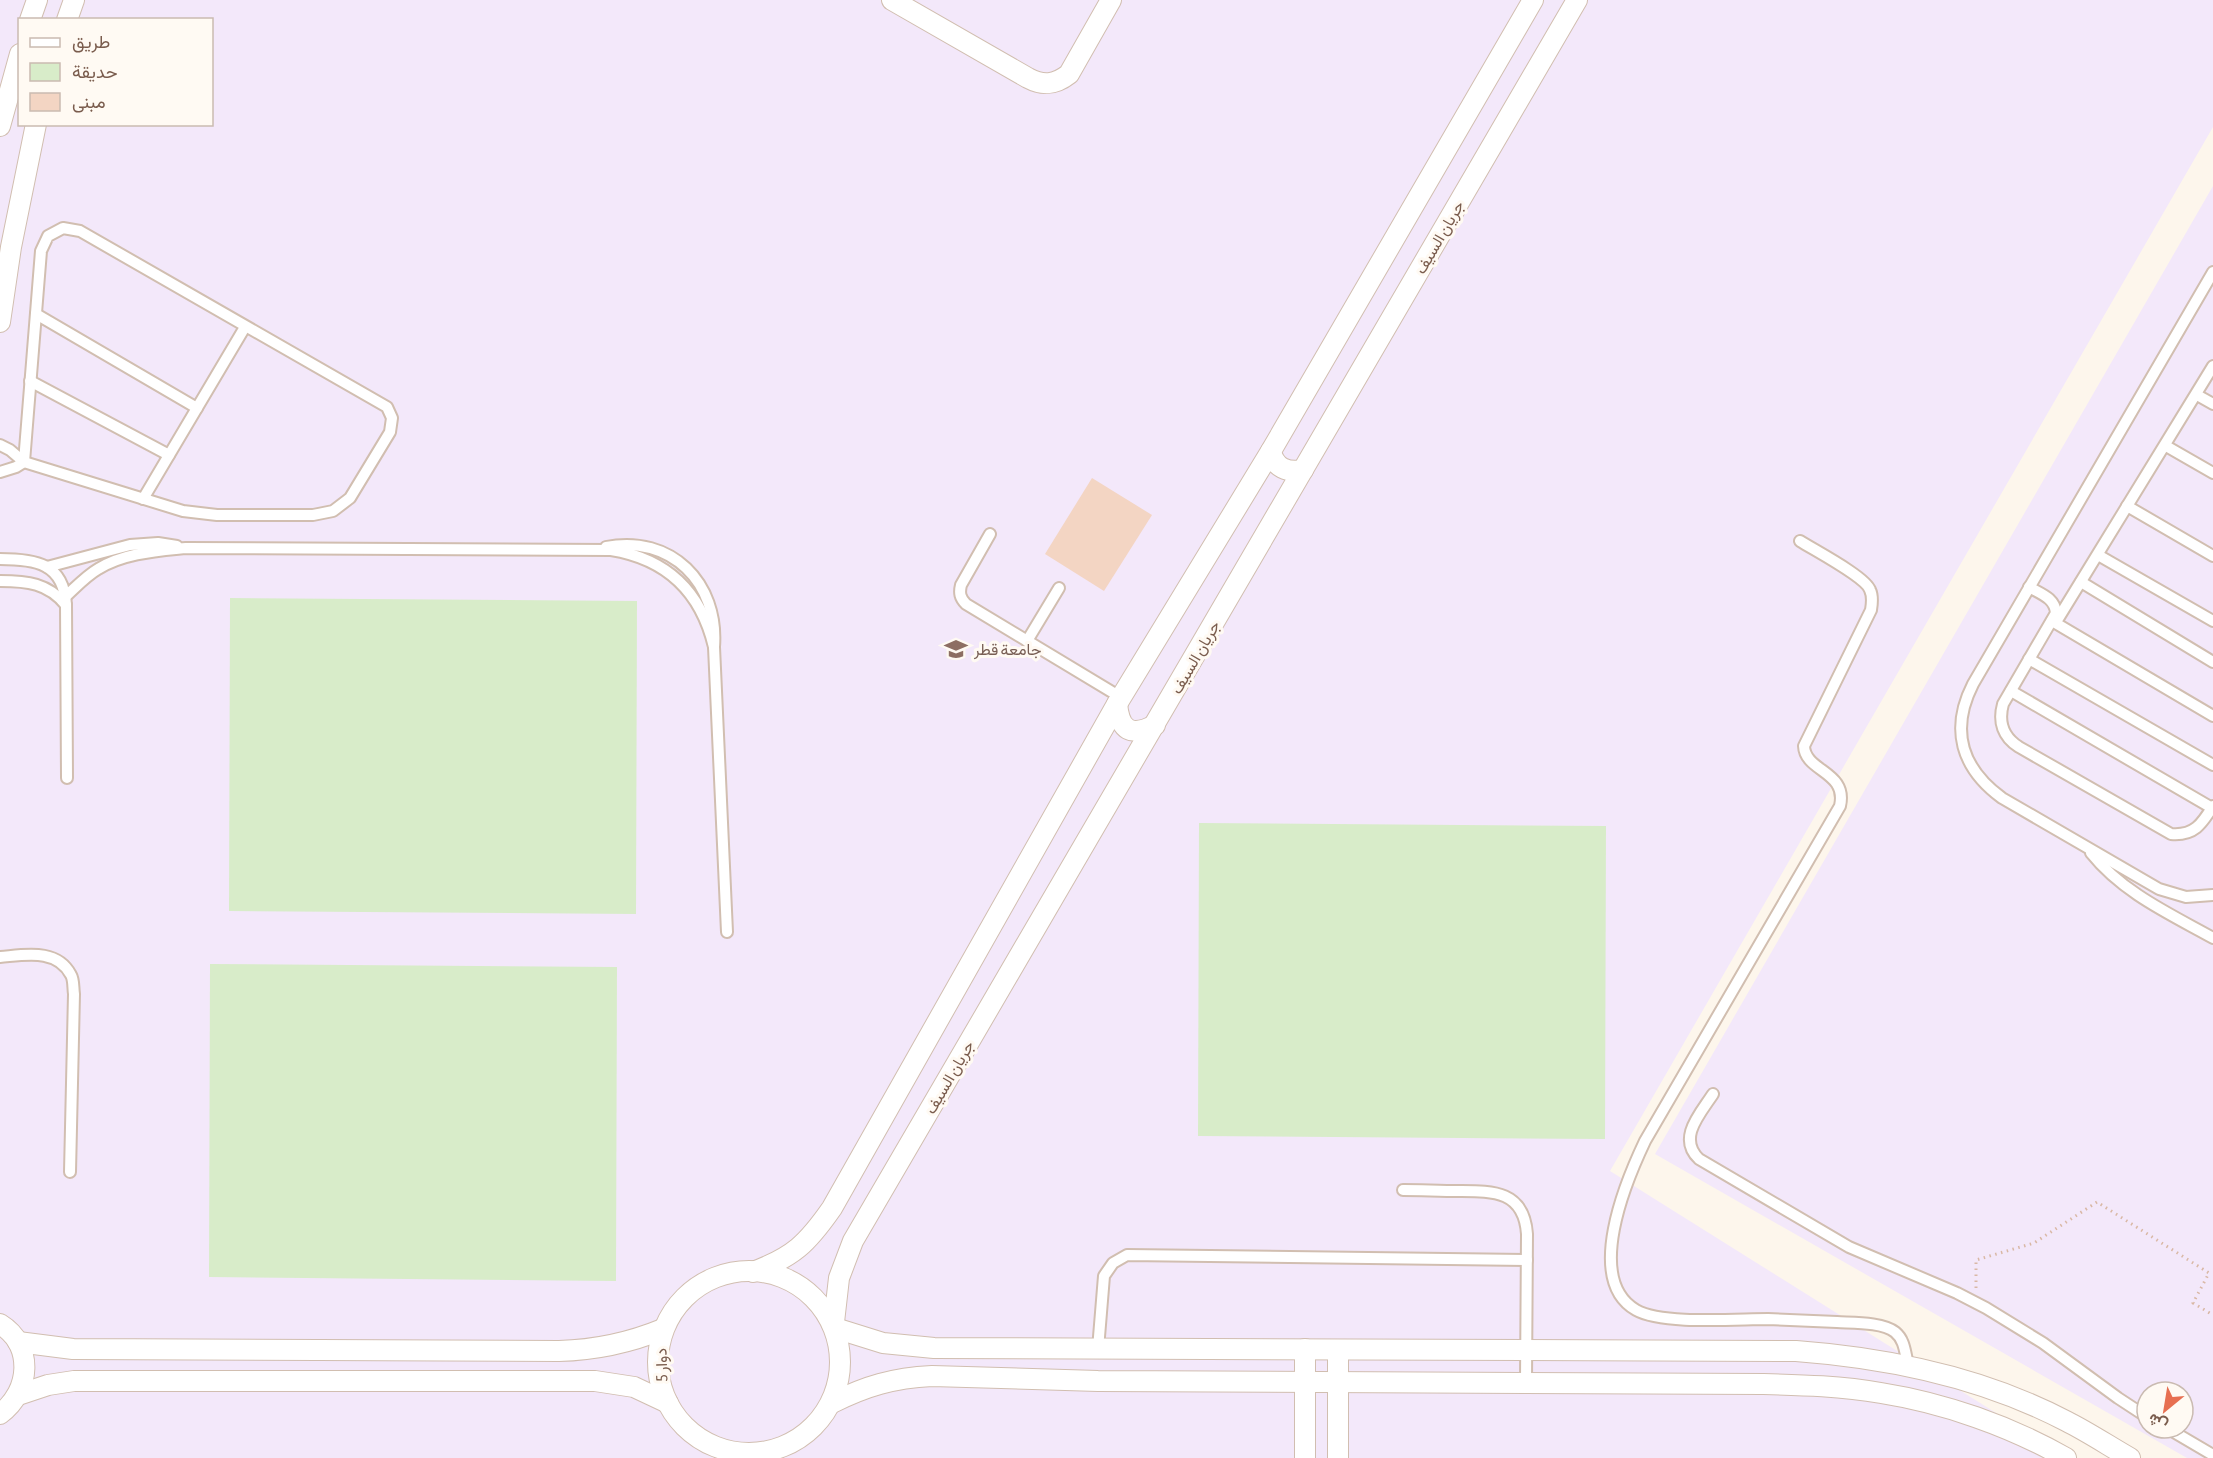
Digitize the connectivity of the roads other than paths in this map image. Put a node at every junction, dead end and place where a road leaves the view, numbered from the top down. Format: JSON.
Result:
{"nodes":[{"id":1,"x":37,"y":0,"type":"edge"},
{"id":2,"x":74,"y":0,"type":"edge"},
{"id":3,"x":892,"y":0,"type":"edge"},
{"id":4,"x":1111,"y":0,"type":"edge"},
{"id":5,"x":1533,"y":0,"type":"edge"},
{"id":6,"x":1576,"y":0,"type":"edge"},
{"id":7,"x":31,"y":18,"type":"edge"},
{"id":8,"x":68,"y":18,"type":"edge"},
{"id":9,"x":18,"y":61,"type":"edge"},
{"id":10,"x":0,"y":126,"type":"edge"},
{"id":11,"x":36,"y":126,"type":"edge"},
{"id":12,"x":2213,"y":272,"type":"edge"},
{"id":13,"x":36,"y":314,"type":"junction"},
{"id":14,"x":0,"y":321,"type":"edge"},
{"id":15,"x":245,"y":327,"type":"junction"},
{"id":16,"x":2213,"y":366,"type":"edge"},
{"id":17,"x":30,"y":381,"type":"junction"},
{"id":18,"x":2197,"y":395,"type":"junction"},
{"id":19,"x":2213,"y":404,"type":"edge"},
{"id":20,"x":197,"y":408,"type":"junction"},
{"id":21,"x":0,"y":445,"type":"edge"},
{"id":22,"x":2166,"y":446,"type":"junction"},
{"id":23,"x":1271,"y":451,"type":"junction"},
{"id":24,"x":169,"y":455,"type":"junction"},
{"id":25,"x":24,"y":462,"type":"junction"},
{"id":26,"x":1304,"y":470,"type":"junction"},
{"id":27,"x":0,"y":472,"type":"edge"},
{"id":28,"x":2213,"y":473,"type":"edge"},
{"id":29,"x":143,"y":499,"type":"junction"},
{"id":30,"x":2127,"y":506,"type":"junction"},
{"id":31,"x":990,"y":534,"type":"dead end"},
{"id":32,"x":1800,"y":541,"type":"dead end"},
{"id":33,"x":186,"y":548,"type":"junction"},
{"id":34,"x":2098,"y":555,"type":"junction"},
{"id":35,"x":2213,"y":556,"type":"edge"},
{"id":36,"x":0,"y":559,"type":"edge"},
{"id":37,"x":47,"y":567,"type":"junction"},
{"id":38,"x":0,"y":580,"type":"edge"},
{"id":39,"x":2081,"y":582,"type":"junction"},
{"id":40,"x":2030,"y":587,"type":"junction"},
{"id":41,"x":1059,"y":588,"type":"dead end"},
{"id":42,"x":66,"y":601,"type":"junction"},
{"id":43,"x":2213,"y":621,"type":"edge"},
{"id":44,"x":2054,"y":622,"type":"junction"},
{"id":45,"x":1027,"y":641,"type":"junction"},
{"id":46,"x":2029,"y":659,"type":"junction"},
{"id":47,"x":2213,"y":662,"type":"edge"},
{"id":48,"x":2011,"y":691,"type":"junction"},
{"id":49,"x":1119,"y":701,"type":"junction"},
{"id":50,"x":2213,"y":716,"type":"edge"},
{"id":51,"x":1155,"y":725,"type":"junction"},
{"id":52,"x":2213,"y":765,"type":"edge"},
{"id":53,"x":67,"y":778,"type":"dead end"},
{"id":54,"x":2212,"y":807,"type":"edge"},
{"id":55,"x":2087,"y":849,"type":"junction"},
{"id":56,"x":2213,"y":895,"type":"edge"},
{"id":57,"x":727,"y":932,"type":"dead end"},
{"id":58,"x":2213,"y":939,"type":"edge"},
{"id":59,"x":0,"y":957,"type":"edge"},
{"id":60,"x":1713,"y":1094,"type":"dead end"},
{"id":61,"x":70,"y":1172,"type":"dead end"},
{"id":62,"x":1403,"y":1190,"type":"dead end"},
{"id":63,"x":1527,"y":1260,"type":"junction"},
{"id":64,"x":753,"y":1272,"type":"junction"},
{"id":65,"x":1,"y":1322,"type":"edge"},
{"id":66,"x":835,"y":1325,"type":"junction"},
{"id":67,"x":663,"y":1329,"type":"junction"},
{"id":68,"x":18,"y":1342,"type":"junction"},
{"id":69,"x":1098,"y":1349,"type":"junction"},
{"id":70,"x":1305,"y":1349,"type":"junction"},
{"id":71,"x":1338,"y":1350,"type":"junction"},
{"id":72,"x":1527,"y":1350,"type":"junction"},
{"id":73,"x":1908,"y":1365,"type":"junction"},
{"id":74,"x":1931,"y":1370,"type":"junction"},
{"id":75,"x":1098,"y":1381,"type":"junction"},
{"id":76,"x":1305,"y":1381,"type":"junction"},
{"id":77,"x":1338,"y":1381,"type":"junction"},
{"id":78,"x":1526,"y":1382,"type":"junction"},
{"id":79,"x":18,"y":1395,"type":"junction"},
{"id":80,"x":1924,"y":1402,"type":"junction"},
{"id":81,"x":668,"y":1403,"type":"junction"},
{"id":82,"x":832,"y":1403,"type":"junction"},
{"id":83,"x":2135,"y":1409,"type":"edge"},
{"id":84,"x":0,"y":1414,"type":"edge"},
{"id":85,"x":802,"y":1437,"type":"junction"},
{"id":86,"x":703,"y":1440,"type":"junction"},
{"id":87,"x":2187,"y":1440,"type":"edge"},
{"id":88,"x":2213,"y":1455,"type":"edge"},
{"id":89,"x":713,"y":1458,"type":"edge"},
{"id":90,"x":795,"y":1458,"type":"edge"},
{"id":91,"x":1305,"y":1458,"type":"edge"},
{"id":92,"x":1338,"y":1458,"type":"edge"},
{"id":93,"x":2066,"y":1458,"type":"edge"},
{"id":94,"x":2130,"y":1458,"type":"edge"}],
"edges":[{"from":1,"to":7,"type":"street"},
{"from":2,"to":8,"type":"street"},
{"from":3,"to":4,"type":"street"},
{"from":5,"to":23,"type":"street"},
{"from":6,"to":26,"type":"street","name":"جريان السيف"},
{"from":9,"to":10,"type":"street"},
{"from":11,"to":14,"type":"street"},
{"from":12,"to":40,"type":"lane"},
{"from":13,"to":15,"type":"lane"},
{"from":13,"to":17,"type":"lane"},
{"from":13,"to":20,"type":"lane"},
{"from":15,"to":20,"type":"lane"},
{"from":15,"to":29,"type":"lane"},
{"from":16,"to":18,"type":"lane"},
{"from":17,"to":24,"type":"lane"},
{"from":17,"to":25,"type":"lane"},
{"from":18,"to":19,"type":"lane"},
{"from":18,"to":22,"type":"lane"},
{"from":20,"to":24,"type":"lane"},
{"from":21,"to":25,"type":"lane"},
{"from":22,"to":28,"type":"lane"},
{"from":22,"to":30,"type":"lane"},
{"from":23,"to":26,"type":"street"},
{"from":23,"to":49,"type":"street"},
{"from":24,"to":29,"type":"lane"},
{"from":25,"to":27,"type":"lane"},
{"from":25,"to":29,"type":"lane"},
{"from":26,"to":51,"type":"street","name":"جريان السيف"},
{"from":30,"to":34,"type":"lane"},
{"from":30,"to":35,"type":"lane"},
{"from":31,"to":45,"type":"lane"},
{"from":32,"to":73,"type":"lane"},
{"from":33,"to":37,"type":"lane"},
{"from":33,"to":42,"type":"lane"},
{"from":33,"to":57,"type":"lane"},
{"from":34,"to":39,"type":"lane"},
{"from":34,"to":43,"type":"lane"},
{"from":36,"to":37,"type":"lane"},
{"from":37,"to":42,"type":"lane"},
{"from":38,"to":42,"type":"lane"},
{"from":39,"to":44,"type":"lane"},
{"from":39,"to":47,"type":"lane"},
{"from":40,"to":44,"type":"lane"},
{"from":40,"to":55,"type":"lane"},
{"from":41,"to":45,"type":"lane"},
{"from":42,"to":53,"type":"lane"},
{"from":44,"to":46,"type":"lane"},
{"from":44,"to":50,"type":"lane"},
{"from":45,"to":49,"type":"lane"},
{"from":46,"to":48,"type":"lane"},
{"from":46,"to":52,"type":"lane"},
{"from":48,"to":54,"type":"lane"},
{"from":48,"to":54,"type":"lane"},
{"from":49,"to":51,"type":"street"},
{"from":49,"to":64,"type":"street"},
{"from":51,"to":66,"type":"street","name":"جريان السيف"},
{"from":55,"to":56,"type":"lane"},
{"from":55,"to":58,"type":"lane"},
{"from":59,"to":61,"type":"lane"},
{"from":60,"to":83,"type":"lane"},
{"from":62,"to":63,"type":"lane"},
{"from":63,"to":69,"type":"lane"},
{"from":63,"to":72,"type":"lane"},
{"from":64,"to":66,"type":"street","name":"دوار 5"},
{"from":64,"to":67,"type":"street","name":"دوار 5"},
{"from":65,"to":68,"type":"street"},
{"from":66,"to":69,"type":"street"},
{"from":66,"to":82,"type":"street","name":"دوار 5"},
{"from":67,"to":68,"type":"street"},
{"from":67,"to":81,"type":"street","name":"دوار 5"},
{"from":68,"to":79,"type":"street"},
{"from":69,"to":70,"type":"street"},
{"from":69,"to":75,"type":"street"},
{"from":70,"to":71,"type":"street"},
{"from":70,"to":76,"type":"street"},
{"from":71,"to":72,"type":"street"},
{"from":71,"to":77,"type":"street"},
{"from":72,"to":73,"type":"street"},
{"from":72,"to":78,"type":"lane"},
{"from":73,"to":74,"type":"street"},
{"from":74,"to":80,"type":"street"},
{"from":74,"to":94,"type":"street"},
{"from":75,"to":76,"type":"street"},
{"from":75,"to":82,"type":"street"},
{"from":76,"to":77,"type":"street"},
{"from":76,"to":91,"type":"street"},
{"from":77,"to":78,"type":"street"},
{"from":77,"to":92,"type":"street"},
{"from":78,"to":80,"type":"street"},
{"from":79,"to":81,"type":"street"},
{"from":79,"to":84,"type":"street"},
{"from":80,"to":93,"type":"street"},
{"from":81,"to":86,"type":"street","name":"دوار 5"},
{"from":82,"to":85,"type":"street","name":"دوار 5"},
{"from":85,"to":86,"type":"street","name":"دوار 5"},
{"from":85,"to":90,"type":"street"},
{"from":86,"to":89,"type":"street"},
{"from":87,"to":88,"type":"lane"}]}
